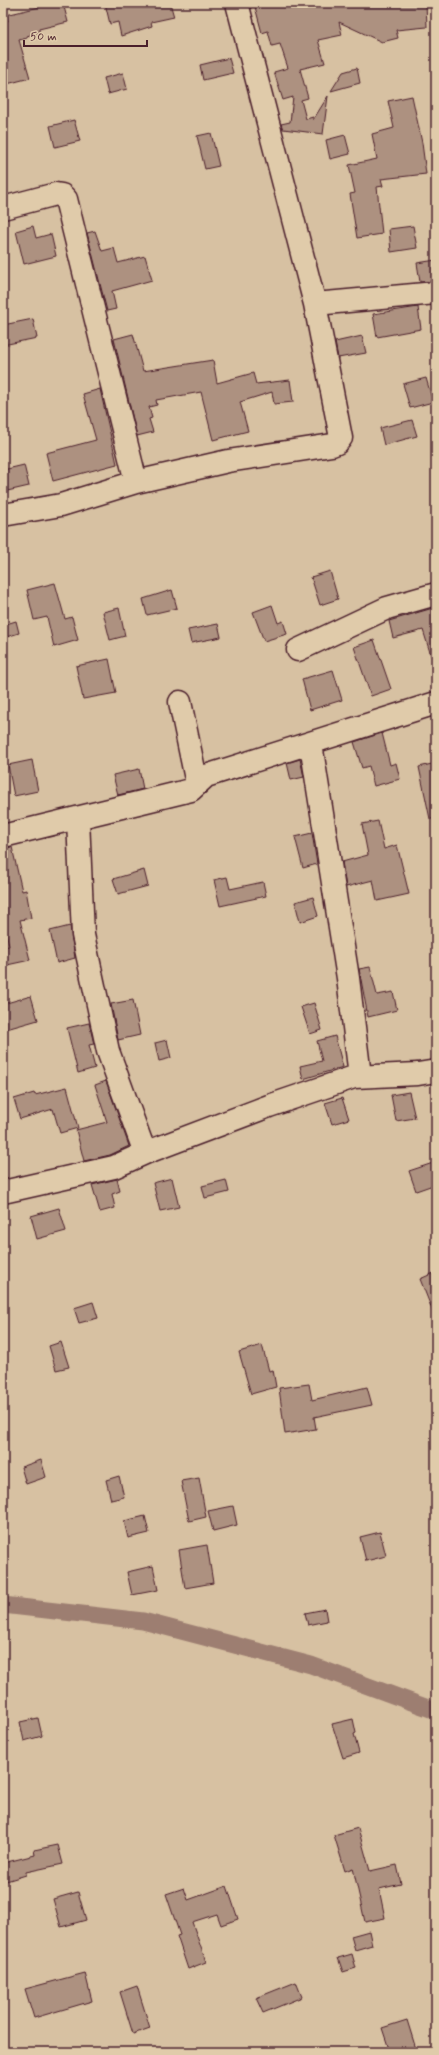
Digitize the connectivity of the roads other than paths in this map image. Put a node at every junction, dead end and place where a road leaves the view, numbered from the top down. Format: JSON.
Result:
{"nodes":[{"id":1,"x":236,"y":3,"type":"edge"},
{"id":2,"x":3,"y":208,"type":"edge"},
{"id":3,"x":436,"y":293,"type":"edge"},
{"id":4,"x":314,"y":304,"type":"junction"},
{"id":5,"x":136,"y":482,"type":"junction"},
{"id":6,"x":3,"y":515,"type":"edge"},
{"id":7,"x":436,"y":594,"type":"edge"},
{"id":8,"x":298,"y":650,"type":"dead end"},
{"id":9,"x":180,"y":702,"type":"dead end"},
{"id":10,"x":436,"y":703,"type":"edge"},
{"id":11,"x":311,"y":744,"type":"junction"},
{"id":12,"x":198,"y":784,"type":"junction"},
{"id":13,"x":78,"y":819,"type":"junction"},
{"id":14,"x":3,"y":836,"type":"edge"},
{"id":15,"x":436,"y":1071,"type":"edge"},
{"id":16,"x":360,"y":1076,"type":"junction"},
{"id":17,"x":145,"y":1153,"type":"junction"},
{"id":18,"x":3,"y":1192,"type":"edge"}],
"edges":[{"from":1,"to":4,"type":"street"},
{"from":2,"to":5,"type":"street"},
{"from":3,"to":4,"type":"street"},
{"from":4,"to":5,"type":"street"},
{"from":5,"to":6,"type":"street"},
{"from":7,"to":8,"type":"street"},
{"from":9,"to":12,"type":"street"},
{"from":10,"to":11,"type":"street"},
{"from":11,"to":12,"type":"street"},
{"from":11,"to":16,"type":"street"},
{"from":12,"to":13,"type":"street"},
{"from":13,"to":14,"type":"street"},
{"from":13,"to":17,"type":"street"},
{"from":15,"to":16,"type":"street"},
{"from":16,"to":17,"type":"street"},
{"from":17,"to":18,"type":"street"}]}
